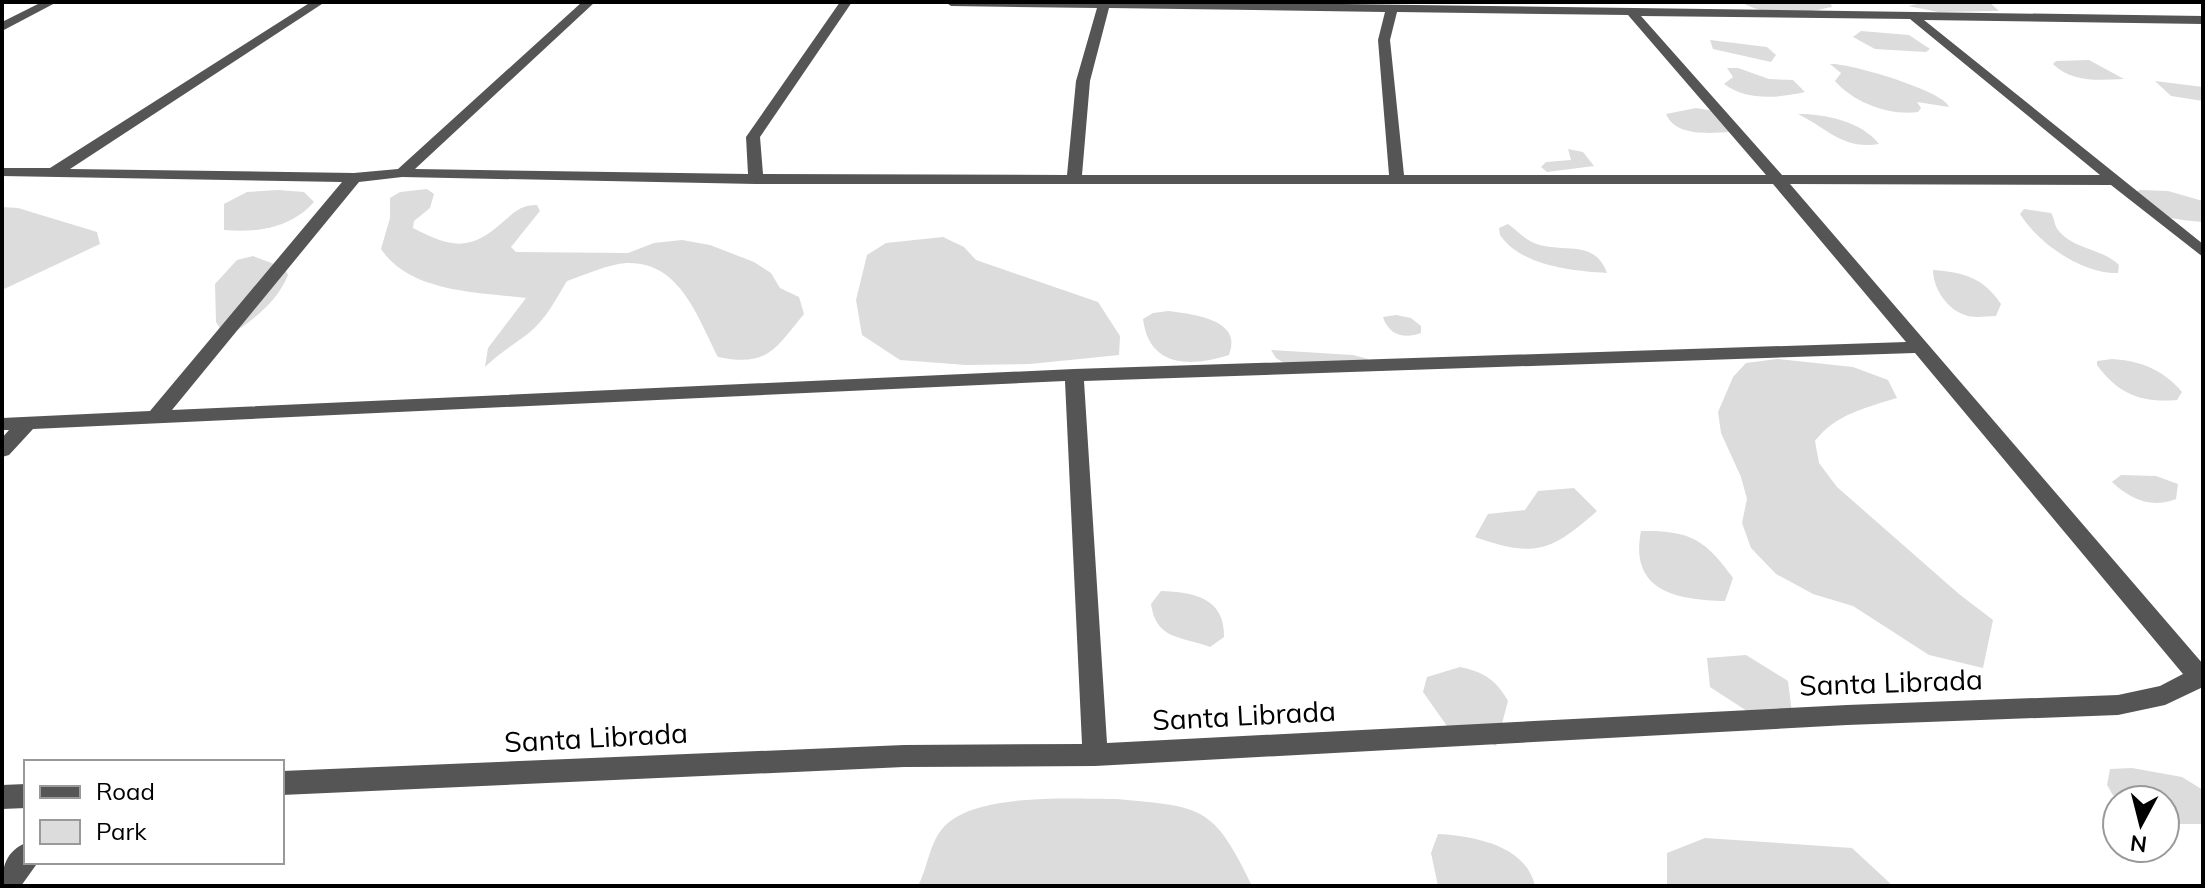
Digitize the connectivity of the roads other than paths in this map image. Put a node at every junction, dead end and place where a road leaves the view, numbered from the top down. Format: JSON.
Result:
{"nodes":[{"id":1,"x":51,"y":2,"type":"edge"},
{"id":2,"x":319,"y":2,"type":"edge"},
{"id":3,"x":589,"y":2,"type":"edge"},
{"id":4,"x":846,"y":2,"type":"edge"},
{"id":5,"x":951,"y":2,"type":"edge"},
{"id":6,"x":1706,"y":2,"type":"edge"},
{"id":7,"x":1160,"y":4,"type":"edge"},
{"id":8,"x":1104,"y":5,"type":"junction"},
{"id":9,"x":1456,"y":7,"type":"edge"},
{"id":10,"x":1391,"y":11,"type":"junction"},
{"id":11,"x":1633,"y":14,"type":"junction"},
{"id":12,"x":1720,"y":14,"type":"junction"},
{"id":13,"x":1915,"y":18,"type":"junction"},
{"id":14,"x":2203,"y":20,"type":"edge"},
{"id":15,"x":2,"y":27,"type":"edge"},
{"id":16,"x":2,"y":172,"type":"edge"},
{"id":17,"x":53,"y":173,"type":"junction"},
{"id":18,"x":402,"y":173,"type":"junction"},
{"id":19,"x":1074,"y":177,"type":"junction"},
{"id":20,"x":354,"y":178,"type":"junction"},
{"id":21,"x":756,"y":179,"type":"junction"},
{"id":22,"x":1397,"y":179,"type":"junction"},
{"id":23,"x":2116,"y":180,"type":"junction"},
{"id":24,"x":1781,"y":181,"type":"junction"},
{"id":25,"x":2203,"y":252,"type":"edge"},
{"id":26,"x":1918,"y":347,"type":"junction"},
{"id":27,"x":1074,"y":375,"type":"junction"},
{"id":28,"x":156,"y":417,"type":"junction"},
{"id":29,"x":27,"y":423,"type":"junction"},
{"id":30,"x":2,"y":424,"type":"edge"},
{"id":31,"x":2,"y":450,"type":"edge"},
{"id":32,"x":2202,"y":677,"type":"edge"},
{"id":33,"x":1095,"y":755,"type":"junction"},
{"id":34,"x":284,"y":783,"type":"edge"},
{"id":35,"x":24,"y":796,"type":"edge"},
{"id":36,"x":2,"y":797,"type":"edge"},
{"id":37,"x":24,"y":859,"type":"edge"},
{"id":38,"x":4,"y":886,"type":"edge"}],
"edges":[{"from":1,"to":15,"type":"street"},
{"from":2,"to":17,"type":"street"},
{"from":3,"to":18,"type":"street"},
{"from":4,"to":21,"type":"street"},
{"from":5,"to":8,"type":"street"},
{"from":6,"to":12,"type":"street"},
{"from":7,"to":8,"type":"street"},
{"from":7,"to":10,"type":"street"},
{"from":8,"to":19,"type":"street"},
{"from":9,"to":10,"type":"street"},
{"from":9,"to":11,"type":"street"},
{"from":10,"to":22,"type":"street"},
{"from":11,"to":12,"type":"street"},
{"from":11,"to":24,"type":"street"},
{"from":12,"to":13,"type":"street"},
{"from":13,"to":14,"type":"street"},
{"from":13,"to":23,"type":"street"},
{"from":16,"to":17,"type":"street"},
{"from":17,"to":20,"type":"street"},
{"from":18,"to":20,"type":"street"},
{"from":18,"to":21,"type":"street"},
{"from":19,"to":21,"type":"street"},
{"from":19,"to":22,"type":"street"},
{"from":20,"to":28,"type":"street"},
{"from":22,"to":24,"type":"street"},
{"from":23,"to":24,"type":"street"},
{"from":23,"to":25,"type":"street"},
{"from":24,"to":26,"type":"street"},
{"from":26,"to":27,"type":"street"},
{"from":26,"to":32,"type":"street"},
{"from":27,"to":28,"type":"street"},
{"from":27,"to":33,"type":"street"},
{"from":28,"to":29,"type":"street"},
{"from":29,"to":30,"type":"street"},
{"from":29,"to":31,"type":"street"},
{"from":32,"to":33,"type":"street","name":"Santa Librada"},
{"from":33,"to":34,"type":"street","name":"Santa Librada"},
{"from":35,"to":36,"type":"street"},
{"from":37,"to":38,"type":"street"}]}
